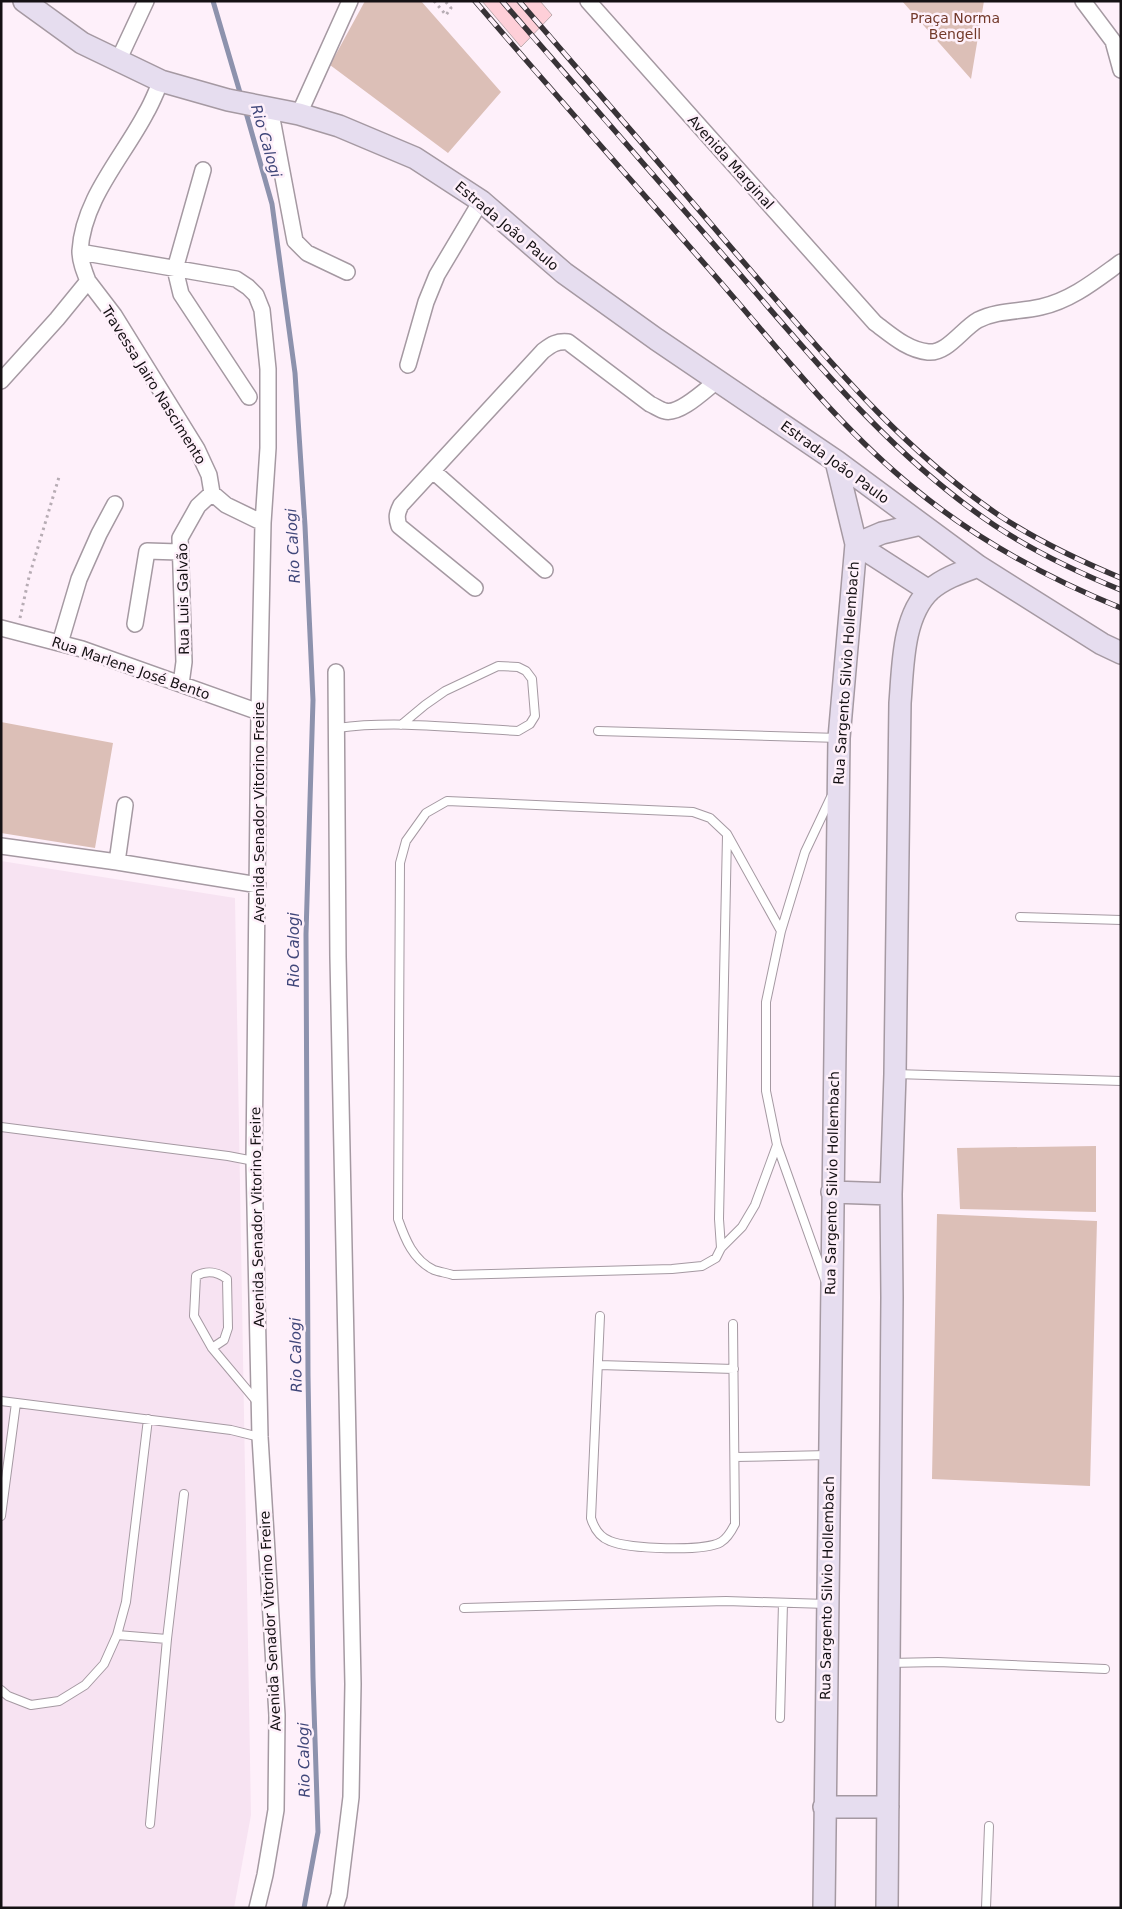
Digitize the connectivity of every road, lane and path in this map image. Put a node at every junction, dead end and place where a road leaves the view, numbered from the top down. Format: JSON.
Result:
{"nodes":[{"id":1,"x":24,"y":1,"type":"edge"},
{"id":2,"x":146,"y":1,"type":"edge"},
{"id":3,"x":350,"y":1,"type":"edge"},
{"id":4,"x":434,"y":1,"type":"edge"},
{"id":5,"x":445,"y":1,"type":"edge"},
{"id":6,"x":588,"y":1,"type":"edge"},
{"id":7,"x":1083,"y":1,"type":"edge"},
{"id":8,"x":118,"y":61,"type":"junction"},
{"id":9,"x":1121,"y":70,"type":"edge"},
{"id":10,"x":161,"y":81,"type":"junction"},
{"id":11,"x":264,"y":106,"type":"junction"},
{"id":12,"x":299,"y":114,"type":"junction"},
{"id":13,"x":203,"y":170,"type":"dead end"},
{"id":14,"x":481,"y":201,"type":"junction"},
{"id":15,"x":80,"y":252,"type":"junction"},
{"id":16,"x":1121,"y":262,"type":"edge"},
{"id":17,"x":175,"y":269,"type":"junction"},
{"id":18,"x":347,"y":272,"type":"dead end"},
{"id":19,"x":88,"y":281,"type":"junction"},
{"id":20,"x":408,"y":365,"type":"dead end"},
{"id":21,"x":718,"y":380,"type":"junction"},
{"id":22,"x":1,"y":381,"type":"edge"},
{"id":23,"x":249,"y":398,"type":"dead end"},
{"id":24,"x":836,"y":461,"type":"junction"},
{"id":25,"x":433,"y":471,"type":"junction"},
{"id":26,"x":59,"y":477,"type":"dead end"},
{"id":27,"x":212,"y":493,"type":"junction"},
{"id":28,"x":115,"y":504,"type":"dead end"},
{"id":29,"x":263,"y":523,"type":"junction"},
{"id":30,"x":921,"y":524,"type":"junction"},
{"id":31,"x":856,"y":544,"type":"junction"},
{"id":32,"x":179,"y":552,"type":"junction"},
{"id":33,"x":978,"y":566,"type":"junction"},
{"id":34,"x":544,"y":570,"type":"dead end"},
{"id":35,"x":475,"y":588,"type":"dead end"},
{"id":36,"x":929,"y":591,"type":"junction"},
{"id":37,"x":135,"y":624,"type":"dead end"},
{"id":38,"x":1,"y":628,"type":"edge"},
{"id":39,"x":17,"y":632,"type":"junction"},
{"id":40,"x":60,"y":643,"type":"junction"},
{"id":41,"x":1121,"y":653,"type":"edge"},
{"id":42,"x":336,"y":672,"type":"dead end"},
{"id":43,"x":181,"y":684,"type":"junction"},
{"id":44,"x":259,"y":712,"type":"junction"},
{"id":45,"x":401,"y":725,"type":"junction"},
{"id":46,"x":337,"y":728,"type":"junction"},
{"id":47,"x":598,"y":731,"type":"dead end"},
{"id":48,"x":838,"y":738,"type":"junction"},
{"id":49,"x":838,"y":784,"type":"junction"},
{"id":50,"x":125,"y":805,"type":"dead end"},
{"id":51,"x":727,"y":834,"type":"junction"},
{"id":52,"x":1,"y":846,"type":"edge"},
{"id":53,"x":117,"y":862,"type":"junction"},
{"id":54,"x":258,"y":885,"type":"junction"},
{"id":55,"x":1020,"y":917,"type":"dead end"},
{"id":56,"x":1121,"y":920,"type":"edge"},
{"id":57,"x":781,"y":931,"type":"junction"},
{"id":58,"x":895,"y":1074,"type":"junction"},
{"id":59,"x":1121,"y":1081,"type":"edge"},
{"id":60,"x":1,"y":1127,"type":"edge"},
{"id":61,"x":777,"y":1146,"type":"junction"},
{"id":62,"x":254,"y":1161,"type":"junction"},
{"id":63,"x":832,"y":1192,"type":"junction"},
{"id":64,"x":891,"y":1194,"type":"junction"},
{"id":65,"x":721,"y":1248,"type":"junction"},
{"id":66,"x":831,"y":1297,"type":"junction"},
{"id":67,"x":600,"y":1316,"type":"dead end"},
{"id":68,"x":733,"y":1324,"type":"dead end"},
{"id":69,"x":212,"y":1348,"type":"junction"},
{"id":70,"x":599,"y":1365,"type":"junction"},
{"id":71,"x":734,"y":1369,"type":"junction"},
{"id":72,"x":1,"y":1401,"type":"edge"},
{"id":73,"x":16,"y":1402,"type":"junction"},
{"id":74,"x":260,"y":1406,"type":"junction"},
{"id":75,"x":148,"y":1419,"type":"junction"},
{"id":76,"x":260,"y":1437,"type":"junction"},
{"id":77,"x":829,"y":1455,"type":"junction"},
{"id":78,"x":735,"y":1457,"type":"junction"},
{"id":79,"x":184,"y":1494,"type":"dead end"},
{"id":80,"x":1,"y":1516,"type":"edge"},
{"id":81,"x":783,"y":1602,"type":"junction"},
{"id":82,"x":827,"y":1604,"type":"junction"},
{"id":83,"x":464,"y":1608,"type":"dead end"},
{"id":84,"x":117,"y":1635,"type":"junction"},
{"id":85,"x":167,"y":1639,"type":"junction"},
{"id":86,"x":889,"y":1663,"type":"junction"},
{"id":87,"x":1105,"y":1669,"type":"dead end"},
{"id":88,"x":1,"y":1690,"type":"edge"},
{"id":89,"x":780,"y":1718,"type":"dead end"},
{"id":90,"x":824,"y":1807,"type":"junction"},
{"id":91,"x":888,"y":1807,"type":"junction"},
{"id":92,"x":150,"y":1824,"type":"dead end"},
{"id":93,"x":989,"y":1826,"type":"dead end"},
{"id":94,"x":257,"y":1908,"type":"edge"},
{"id":95,"x":335,"y":1908,"type":"edge"},
{"id":96,"x":824,"y":1908,"type":"edge"},
{"id":97,"x":887,"y":1908,"type":"edge"},
{"id":98,"x":986,"y":1908,"type":"edge"}],
"edges":[{"from":1,"to":8,"type":"main road","name":"Estrada João Paulo"},
{"from":2,"to":8,"type":"street"},
{"from":3,"to":12,"type":"street"},
{"from":4,"to":5,"type":"path"},
{"from":6,"to":16,"type":"street","name":"Avenida Marginal"},
{"from":7,"to":9,"type":"street"},
{"from":8,"to":10,"type":"main road","name":"Estrada João Paulo"},
{"from":10,"to":11,"type":"main road","name":"Estrada João Paulo"},
{"from":10,"to":15,"type":"street"},
{"from":11,"to":12,"type":"main road","name":"Estrada João Paulo"},
{"from":11,"to":18,"type":"street"},
{"from":12,"to":14,"type":"main road","name":"Estrada João Paulo"},
{"from":13,"to":17,"type":"street"},
{"from":14,"to":20,"type":"street"},
{"from":14,"to":21,"type":"main road","name":"Estrada João Paulo"},
{"from":15,"to":17,"type":"street"},
{"from":15,"to":19,"type":"street","name":"Travessa Jairo Nascimento"},
{"from":17,"to":23,"type":"street"},
{"from":17,"to":29,"type":"street","name":"Avenida Senador Vitorino Freire"},
{"from":19,"to":22,"type":"street"},
{"from":19,"to":27,"type":"street","name":"Travessa Jairo Nascimento"},
{"from":21,"to":24,"type":"main road","name":"Estrada João Paulo"},
{"from":21,"to":25,"type":"street"},
{"from":24,"to":30,"type":"main road","name":"Estrada João Paulo"},
{"from":24,"to":31,"type":"main road","name":"Rua Sargento Silvio Hollembach"},
{"from":25,"to":34,"type":"street"},
{"from":25,"to":35,"type":"street"},
{"from":26,"to":39,"type":"path"},
{"from":27,"to":29,"type":"street"},
{"from":27,"to":32,"type":"street","name":"Rua Luis Galvão"},
{"from":28,"to":40,"type":"street"},
{"from":29,"to":44,"type":"street","name":"Avenida Senador Vitorino Freire"},
{"from":30,"to":31,"type":"main road"},
{"from":30,"to":33,"type":"main road","name":"Estrada João Paulo"},
{"from":31,"to":36,"type":"main road"},
{"from":31,"to":48,"type":"main road","name":"Rua Sargento Silvio Hollembach"},
{"from":32,"to":37,"type":"street"},
{"from":32,"to":43,"type":"street","name":"Rua Luis Galvão"},
{"from":33,"to":36,"type":"main road"},
{"from":33,"to":41,"type":"main road","name":"Estrada João Paulo"},
{"from":36,"to":58,"type":"main road"},
{"from":38,"to":39,"type":"street","name":"Rua Marlene José Bento"},
{"from":39,"to":40,"type":"street","name":"Rua Marlene José Bento"},
{"from":40,"to":43,"type":"street","name":"Rua Marlene José Bento"},
{"from":42,"to":46,"type":"street"},
{"from":43,"to":44,"type":"street","name":"Rua Marlene José Bento"},
{"from":44,"to":54,"type":"street","name":"Avenida Senador Vitorino Freire"},
{"from":45,"to":45,"type":"lane"},
{"from":45,"to":46,"type":"lane"},
{"from":46,"to":95,"type":"street"},
{"from":47,"to":48,"type":"lane"},
{"from":48,"to":49,"type":"main road","name":"Rua Sargento Silvio Hollembach"},
{"from":49,"to":57,"type":"lane"},
{"from":49,"to":63,"type":"main road","name":"Rua Sargento Silvio Hollembach"},
{"from":50,"to":53,"type":"street"},
{"from":51,"to":57,"type":"lane"},
{"from":51,"to":65,"type":"lane"},
{"from":51,"to":65,"type":"lane"},
{"from":52,"to":53,"type":"street"},
{"from":53,"to":54,"type":"street"},
{"from":54,"to":62,"type":"street","name":"Avenida Senador Vitorino Freire"},
{"from":55,"to":56,"type":"lane"},
{"from":57,"to":61,"type":"lane"},
{"from":58,"to":59,"type":"lane"},
{"from":58,"to":64,"type":"main road"},
{"from":60,"to":62,"type":"lane"},
{"from":61,"to":65,"type":"lane"},
{"from":61,"to":66,"type":"lane"},
{"from":62,"to":74,"type":"street","name":"Avenida Senador Vitorino Freire"},
{"from":63,"to":64,"type":"main road"},
{"from":63,"to":66,"type":"main road","name":"Rua Sargento Silvio Hollembach"},
{"from":64,"to":86,"type":"main road"},
{"from":66,"to":77,"type":"main road","name":"Rua Sargento Silvio Hollembach"},
{"from":67,"to":70,"type":"lane"},
{"from":68,"to":71,"type":"lane"},
{"from":69,"to":69,"type":"lane"},
{"from":69,"to":74,"type":"lane"},
{"from":70,"to":71,"type":"lane"},
{"from":70,"to":78,"type":"lane"},
{"from":71,"to":78,"type":"lane"},
{"from":72,"to":73,"type":"lane"},
{"from":73,"to":75,"type":"lane"},
{"from":73,"to":80,"type":"lane"},
{"from":74,"to":76,"type":"street","name":"Avenida Senador Vitorino Freire"},
{"from":75,"to":76,"type":"lane"},
{"from":75,"to":84,"type":"lane"},
{"from":76,"to":94,"type":"street","name":"Avenida Senador Vitorino Freire"},
{"from":77,"to":78,"type":"lane"},
{"from":77,"to":82,"type":"main road","name":"Rua Sargento Silvio Hollembach"},
{"from":79,"to":85,"type":"lane"},
{"from":81,"to":82,"type":"lane"},
{"from":81,"to":83,"type":"lane"},
{"from":81,"to":89,"type":"lane"},
{"from":82,"to":90,"type":"main road","name":"Rua Sargento Silvio Hollembach"},
{"from":84,"to":85,"type":"lane"},
{"from":84,"to":88,"type":"lane"},
{"from":85,"to":92,"type":"lane"},
{"from":86,"to":87,"type":"lane"},
{"from":86,"to":91,"type":"main road"},
{"from":90,"to":91,"type":"main road"},
{"from":90,"to":96,"type":"main road","name":"Rua Sargento Silvio Hollembach"},
{"from":91,"to":97,"type":"main road"},
{"from":93,"to":98,"type":"lane"}]}
